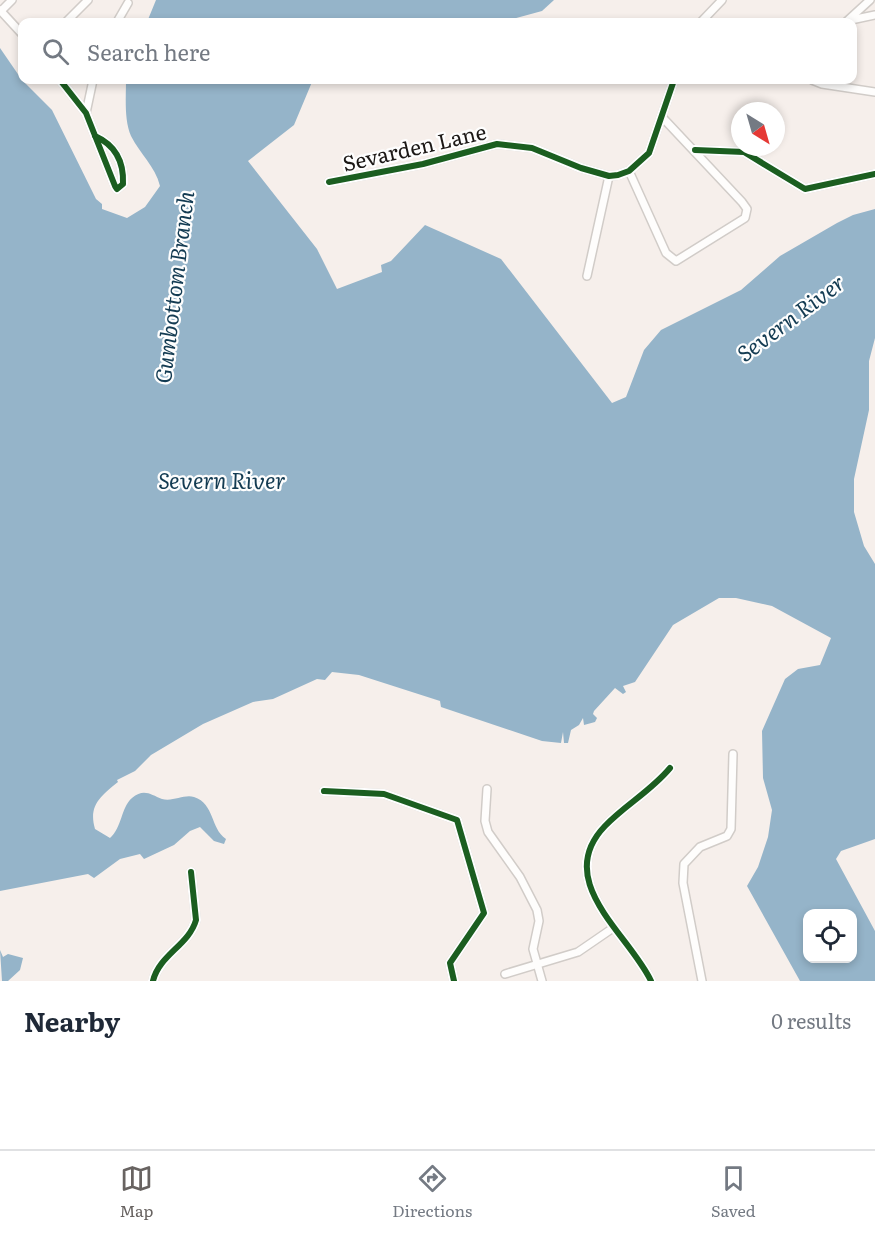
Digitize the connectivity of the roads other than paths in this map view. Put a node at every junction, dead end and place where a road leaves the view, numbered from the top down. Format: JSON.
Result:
{"nodes":[{"id":1,"x":12,"y":0,"type":"edge"},
{"id":2,"x":88,"y":0,"type":"edge"},
{"id":3,"x":722,"y":0,"type":"edge"},
{"id":4,"x":870,"y":0,"type":"edge"},
{"id":5,"x":128,"y":3,"type":"dead end"},
{"id":6,"x":1,"y":11,"type":"edge"},
{"id":7,"x":875,"y":15,"type":"edge"},
{"id":8,"x":70,"y":18,"type":"edge"},
{"id":9,"x":119,"y":18,"type":"edge"},
{"id":10,"x":705,"y":18,"type":"edge"},
{"id":11,"x":851,"y":18,"type":"edge"},
{"id":12,"x":857,"y":19,"type":"edge"},
{"id":13,"x":18,"y":30,"type":"edge"},
{"id":14,"x":63,"y":84,"type":"edge"},
{"id":15,"x":92,"y":84,"type":"edge"},
{"id":16,"x":673,"y":84,"type":"edge"},
{"id":17,"x":822,"y":84,"type":"edge"},
{"id":18,"x":875,"y":92,"type":"edge"},
{"id":19,"x":86,"y":113,"type":"junction"},
{"id":20,"x":663,"y":118,"type":"junction"},
{"id":21,"x":95,"y":136,"type":"junction"},
{"id":22,"x":695,"y":150,"type":"junction"},
{"id":23,"x":630,"y":171,"type":"junction"},
{"id":24,"x":875,"y":174,"type":"edge"},
{"id":25,"x":609,"y":176,"type":"junction"},
{"id":26,"x":329,"y":182,"type":"dead end"},
{"id":27,"x":587,"y":276,"type":"dead end"},
{"id":28,"x":733,"y":754,"type":"dead end"},
{"id":29,"x":670,"y":768,"type":"dead end"},
{"id":30,"x":487,"y":789,"type":"dead end"},
{"id":31,"x":324,"y":791,"type":"dead end"},
{"id":32,"x":191,"y":872,"type":"dead end"},
{"id":33,"x":613,"y":928,"type":"junction"},
{"id":34,"x":536,"y":965,"type":"junction"},
{"id":35,"x":505,"y":974,"type":"dead end"},
{"id":36,"x":153,"y":981,"type":"edge"},
{"id":37,"x":454,"y":981,"type":"edge"},
{"id":38,"x":542,"y":981,"type":"edge"},
{"id":39,"x":651,"y":981,"type":"edge"},
{"id":40,"x":702,"y":981,"type":"edge"}],
"edges":[{"from":1,"to":6,"type":"street"},
{"from":2,"to":8,"type":"street"},
{"from":3,"to":10,"type":"street"},
{"from":4,"to":11,"type":"street"},
{"from":5,"to":9,"type":"street"},
{"from":6,"to":13,"type":"street"},
{"from":7,"to":12,"type":"street"},
{"from":14,"to":19,"type":"street"},
{"from":15,"to":19,"type":"street"},
{"from":16,"to":20,"type":"street"},
{"from":17,"to":18,"type":"street"},
{"from":19,"to":21,"type":"street"},
{"from":20,"to":22,"type":"street"},
{"from":20,"to":23,"type":"street"},
{"from":21,"to":21,"type":"street"},
{"from":22,"to":23,"type":"street"},
{"from":22,"to":24,"type":"street"},
{"from":23,"to":25,"type":"street"},
{"from":25,"to":26,"type":"street","name":"Sevarden Lane"},
{"from":25,"to":27,"type":"street"},
{"from":28,"to":40,"type":"street"},
{"from":29,"to":33,"type":"street"},
{"from":30,"to":34,"type":"street"},
{"from":31,"to":37,"type":"street"},
{"from":32,"to":36,"type":"street"},
{"from":33,"to":34,"type":"street"},
{"from":33,"to":39,"type":"street"},
{"from":34,"to":35,"type":"street"},
{"from":34,"to":38,"type":"street"}]}
